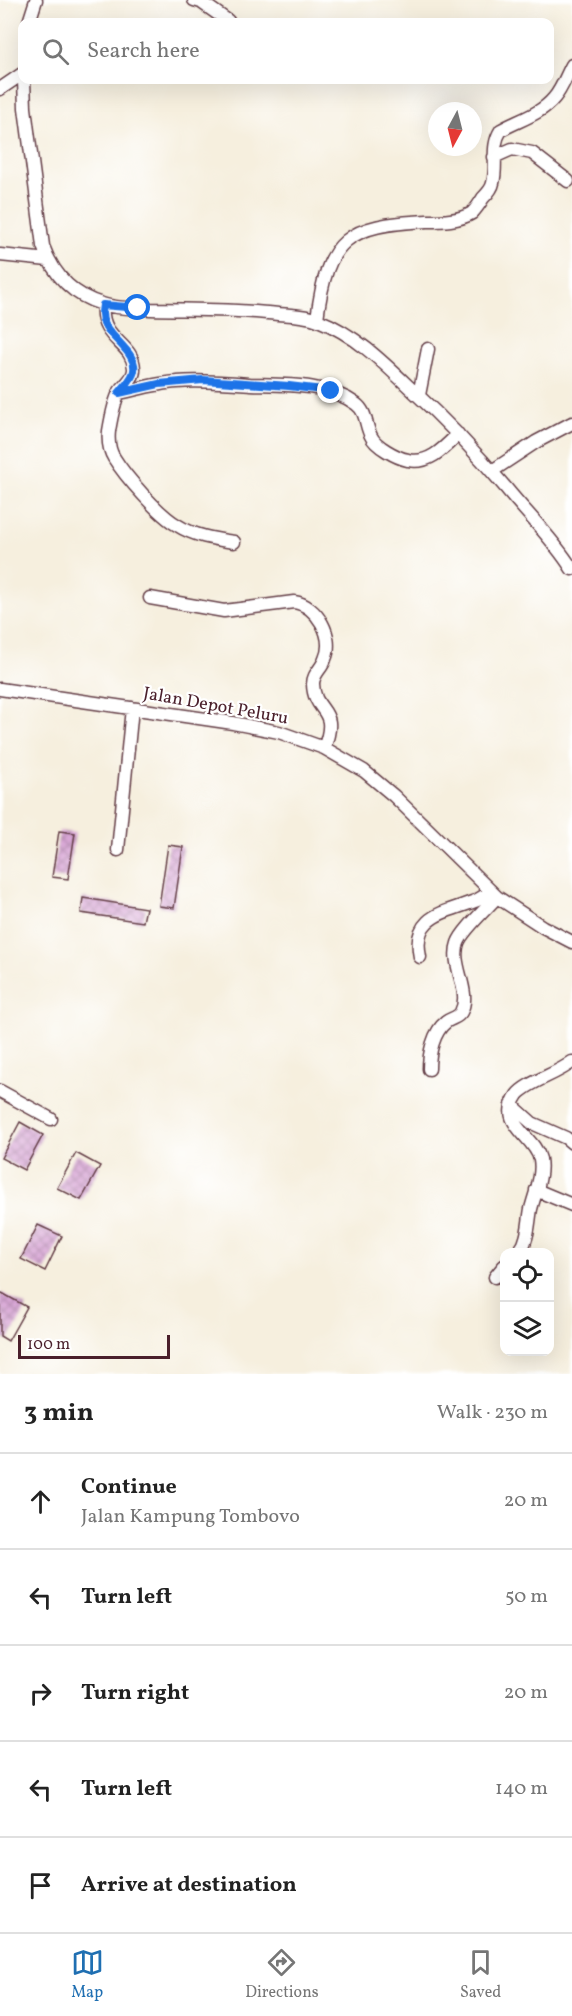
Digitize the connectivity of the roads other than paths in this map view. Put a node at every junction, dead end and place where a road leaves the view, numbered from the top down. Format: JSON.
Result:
{"nodes":[{"id":1,"x":36,"y":0,"type":"edge"},
{"id":2,"x":194,"y":0,"type":"edge"},
{"id":3,"x":30,"y":18,"type":"edge"},
{"id":4,"x":224,"y":18,"type":"edge"},
{"id":5,"x":572,"y":65,"type":"edge"},
{"id":6,"x":18,"y":77,"type":"edge"},
{"id":7,"x":24,"y":84,"type":"edge"},
{"id":8,"x":0,"y":89,"type":"edge"},
{"id":9,"x":494,"y":157,"type":"junction"},
{"id":10,"x":568,"y":181,"type":"dead end"},
{"id":11,"x":0,"y":255,"type":"edge"},
{"id":12,"x":48,"y":260,"type":"junction"},
{"id":13,"x":103,"y":305,"type":"junction"},
{"id":14,"x":317,"y":320,"type":"junction"},
{"id":15,"x":428,"y":349,"type":"dead end"},
{"id":16,"x":119,"y":393,"type":"junction"},
{"id":17,"x":418,"y":395,"type":"junction"},
{"id":18,"x":572,"y":423,"type":"edge"},
{"id":19,"x":458,"y":435,"type":"junction"},
{"id":20,"x":492,"y":471,"type":"junction"},
{"id":21,"x":234,"y":542,"type":"dead end"},
{"id":22,"x":572,"y":569,"type":"edge"},
{"id":23,"x":150,"y":598,"type":"dead end"},
{"id":24,"x":0,"y":689,"type":"edge"},
{"id":25,"x":132,"y":708,"type":"junction"},
{"id":26,"x":324,"y":748,"type":"junction"},
{"id":27,"x":118,"y":849,"type":"dead end"},
{"id":28,"x":494,"y":894,"type":"junction"},
{"id":29,"x":572,"y":942,"type":"edge"},
{"id":30,"x":420,"y":957,"type":"dead end"},
{"id":31,"x":572,"y":1062,"type":"edge"},
{"id":32,"x":429,"y":1069,"type":"dead end"},
{"id":33,"x":0,"y":1091,"type":"edge"},
{"id":34,"x":512,"y":1105,"type":"junction"},
{"id":35,"x":51,"y":1119,"type":"dead end"},
{"id":36,"x":572,"y":1143,"type":"edge"},
{"id":37,"x":536,"y":1190,"type":"junction"},
{"id":38,"x":572,"y":1205,"type":"edge"},
{"id":39,"x":521,"y":1248,"type":"edge"},
{"id":40,"x":500,"y":1271,"type":"edge"},
{"id":41,"x":495,"y":1277,"type":"dead end"}],
"edges":[{"from":1,"to":3,"type":"street"},
{"from":2,"to":4,"type":"street"},
{"from":5,"to":9,"type":"street"},
{"from":6,"to":8,"type":"street"},
{"from":7,"to":12,"type":"street"},
{"from":9,"to":10,"type":"street"},
{"from":9,"to":14,"type":"street"},
{"from":11,"to":12,"type":"street"},
{"from":12,"to":13,"type":"street"},
{"from":13,"to":14,"type":"street"},
{"from":13,"to":16,"type":"street"},
{"from":14,"to":17,"type":"street"},
{"from":15,"to":17,"type":"street"},
{"from":16,"to":19,"type":"street"},
{"from":16,"to":21,"type":"street"},
{"from":17,"to":19,"type":"street"},
{"from":18,"to":20,"type":"street"},
{"from":19,"to":20,"type":"street"},
{"from":20,"to":22,"type":"street"},
{"from":23,"to":26,"type":"street"},
{"from":24,"to":25,"type":"street","name":"Jalan Depot Peluru"},
{"from":25,"to":26,"type":"street","name":"Jalan Depot Peluru"},
{"from":25,"to":27,"type":"street"},
{"from":26,"to":28,"type":"street","name":"Jalan Depot Peluru"},
{"from":28,"to":29,"type":"street","name":"Jalan Depot Peluru"},
{"from":28,"to":30,"type":"street"},
{"from":28,"to":32,"type":"street"},
{"from":31,"to":34,"type":"street"},
{"from":33,"to":35,"type":"street"},
{"from":34,"to":36,"type":"street"},
{"from":34,"to":37,"type":"street"},
{"from":37,"to":38,"type":"street"},
{"from":37,"to":39,"type":"street"},
{"from":40,"to":41,"type":"street"}]}
